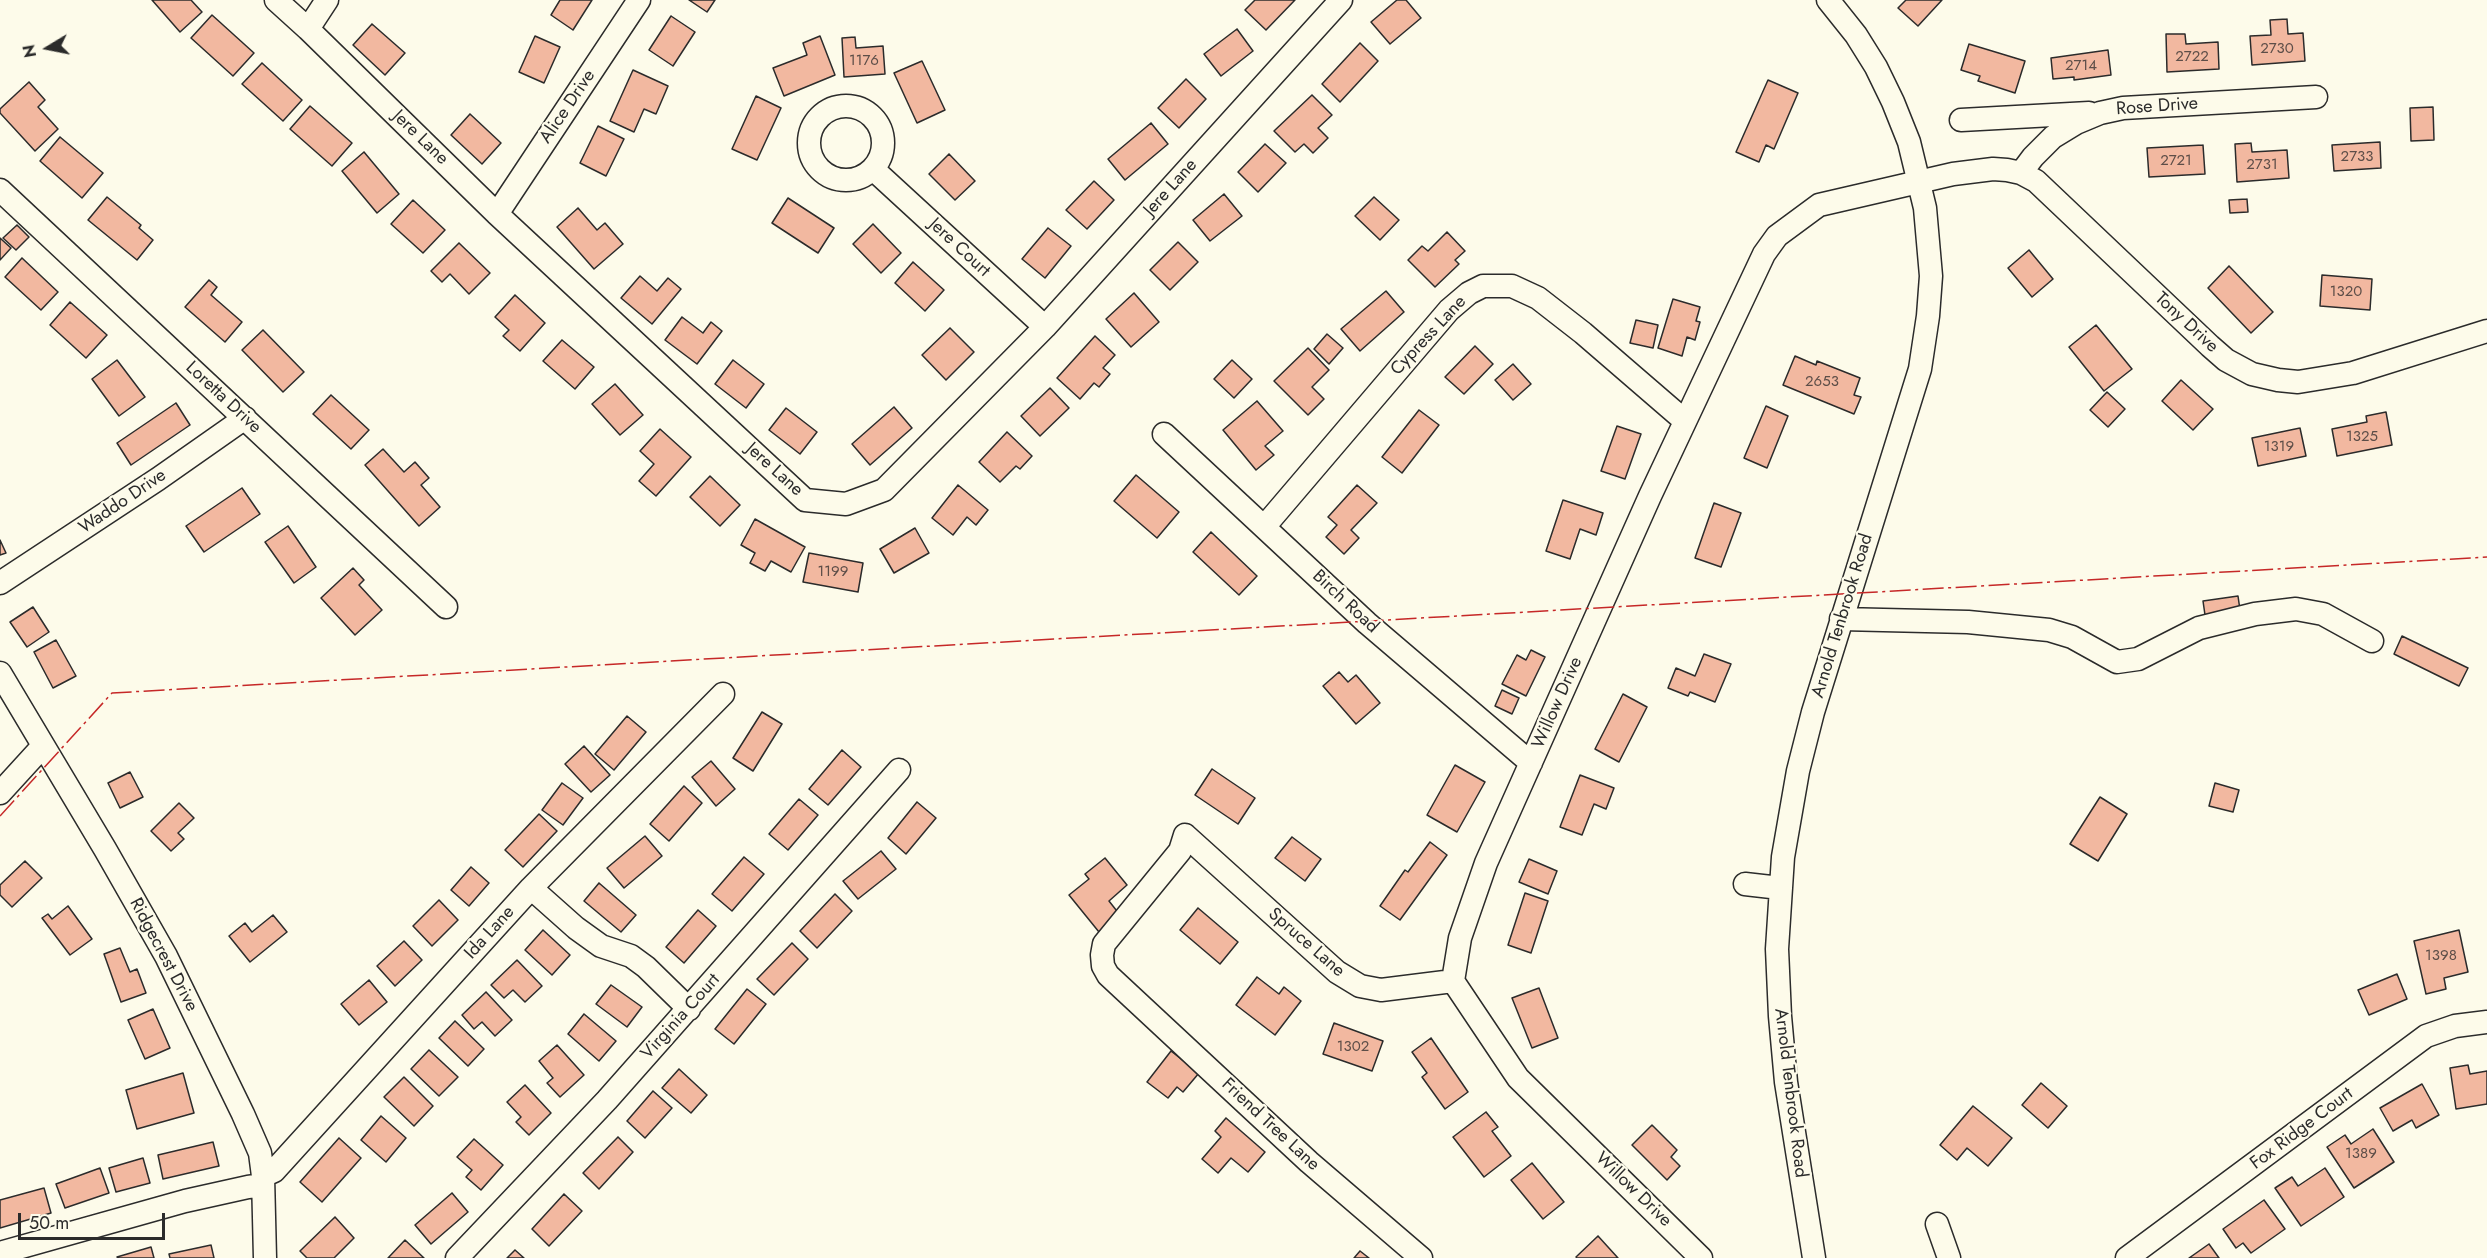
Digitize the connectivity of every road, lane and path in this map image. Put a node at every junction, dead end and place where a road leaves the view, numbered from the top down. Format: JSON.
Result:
{"nodes":[{"id":1,"x":276,"y":0,"type":"edge"},
{"id":2,"x":327,"y":0,"type":"edge"},
{"id":3,"x":639,"y":0,"type":"edge"},
{"id":4,"x":1341,"y":0,"type":"edge"},
{"id":5,"x":1832,"y":1,"type":"edge"},
{"id":6,"x":308,"y":29,"type":"junction"},
{"id":7,"x":2316,"y":97,"type":"dead end"},
{"id":8,"x":2100,"y":113,"type":"junction"},
{"id":9,"x":1961,"y":120,"type":"dead end"},
{"id":10,"x":873,"y":169,"type":"dead end"},
{"id":11,"x":2022,"y":173,"type":"junction"},
{"id":12,"x":1920,"y":181,"type":"junction"},
{"id":13,"x":0,"y":190,"type":"edge"},
{"id":14,"x":497,"y":214,"type":"junction"},
{"id":15,"x":1045,"y":327,"type":"junction"},
{"id":16,"x":2487,"y":331,"type":"edge"},
{"id":17,"x":245,"y":418,"type":"junction"},
{"id":18,"x":1685,"y":421,"type":"junction"},
{"id":19,"x":1164,"y":434,"type":"dead end"},
{"id":20,"x":1264,"y":526,"type":"junction"},
{"id":21,"x":0,"y":583,"type":"edge"},
{"id":22,"x":446,"y":607,"type":"dead end"},
{"id":23,"x":1841,"y":619,"type":"junction"},
{"id":24,"x":2372,"y":641,"type":"dead end"},
{"id":25,"x":0,"y":673,"type":"edge"},
{"id":26,"x":723,"y":694,"type":"dead end"},
{"id":27,"x":44,"y":746,"type":"junction"},
{"id":28,"x":1531,"y":763,"type":"junction"},
{"id":29,"x":899,"y":770,"type":"dead end"},
{"id":30,"x":0,"y":793,"type":"edge"},
{"id":31,"x":1185,"y":835,"type":"joint"},
{"id":32,"x":1745,"y":884,"type":"dead end"},
{"id":33,"x":531,"y":888,"type":"junction"},
{"id":34,"x":1780,"y":888,"type":"junction"},
{"id":35,"x":1453,"y":981,"type":"junction"},
{"id":36,"x":689,"y":1009,"type":"junction"},
{"id":37,"x":2487,"y":1022,"type":"edge"},
{"id":38,"x":263,"y":1181,"type":"junction"},
{"id":39,"x":1937,"y":1224,"type":"dead end"},
{"id":40,"x":0,"y":1253,"type":"edge"},
{"id":41,"x":265,"y":1258,"type":"edge"},
{"id":42,"x":458,"y":1258,"type":"edge"},
{"id":43,"x":1421,"y":1258,"type":"edge"},
{"id":44,"x":1701,"y":1258,"type":"edge"},
{"id":45,"x":1814,"y":1258,"type":"edge"},
{"id":46,"x":1949,"y":1258,"type":"edge"},
{"id":47,"x":2127,"y":1258,"type":"edge"}],
"edges":[{"from":1,"to":6,"type":"street","name":"Jere Lane"},
{"from":2,"to":6,"type":"street"},
{"from":3,"to":14,"type":"street","name":"Alice Drive"},
{"from":4,"to":15,"type":"street","name":"Jere Lane"},
{"from":5,"to":12,"type":"street","name":"Arnold Tenbrook Road"},
{"from":6,"to":14,"type":"street","name":"Jere Lane"},
{"from":7,"to":8,"type":"street","name":"Rose Drive"},
{"from":8,"to":9,"type":"street"},
{"from":8,"to":11,"type":"street","name":"Rose Drive"},
{"from":10,"to":15,"type":"street","name":"Jere Court"},
{"from":11,"to":12,"type":"street","name":"Tony Drive"},
{"from":11,"to":16,"type":"street","name":"Tony Drive"},
{"from":12,"to":18,"type":"street","name":"Willow Drive"},
{"from":12,"to":23,"type":"street","name":"Arnold Tenbrook Road"},
{"from":13,"to":17,"type":"street","name":"Loretta Drive"},
{"from":14,"to":15,"type":"street","name":"Jere Lane"},
{"from":17,"to":21,"type":"street","name":"Waddo Drive"},
{"from":17,"to":22,"type":"street","name":"Loretta Drive"},
{"from":18,"to":20,"type":"street","name":"Cypress Lane"},
{"from":18,"to":28,"type":"street","name":"Willow Drive"},
{"from":19,"to":20,"type":"street","name":"Birch Road"},
{"from":20,"to":28,"type":"street","name":"Birch Road"},
{"from":23,"to":24,"type":"street"},
{"from":23,"to":34,"type":"street","name":"Arnold Tenbrook Road"},
{"from":25,"to":27,"type":"street","name":"Ridgecrest Drive"},
{"from":26,"to":33,"type":"street","name":"Ida Lane"},
{"from":27,"to":30,"type":"street"},
{"from":27,"to":38,"type":"street","name":"Ridgecrest Drive"},
{"from":28,"to":35,"type":"street","name":"Willow Drive"},
{"from":29,"to":36,"type":"street","name":"Virginia Court"},
{"from":31,"to":35,"type":"street","name":"Spruce Lane"},
{"from":31,"to":43,"type":"street","name":"Friend Tree Lane"},
{"from":32,"to":34,"type":"street"},
{"from":33,"to":36,"type":"street"},
{"from":33,"to":38,"type":"street","name":"Ida Lane"},
{"from":34,"to":45,"type":"street","name":"Arnold Tenbrook Road"},
{"from":35,"to":44,"type":"street","name":"Willow Drive"},
{"from":36,"to":42,"type":"street","name":"Virginia Court"},
{"from":37,"to":47,"type":"street","name":"Fox Ridge Court"},
{"from":38,"to":40,"type":"street"},
{"from":38,"to":41,"type":"street","name":"Ridgecrest Drive"},
{"from":39,"to":46,"type":"street"}]}
